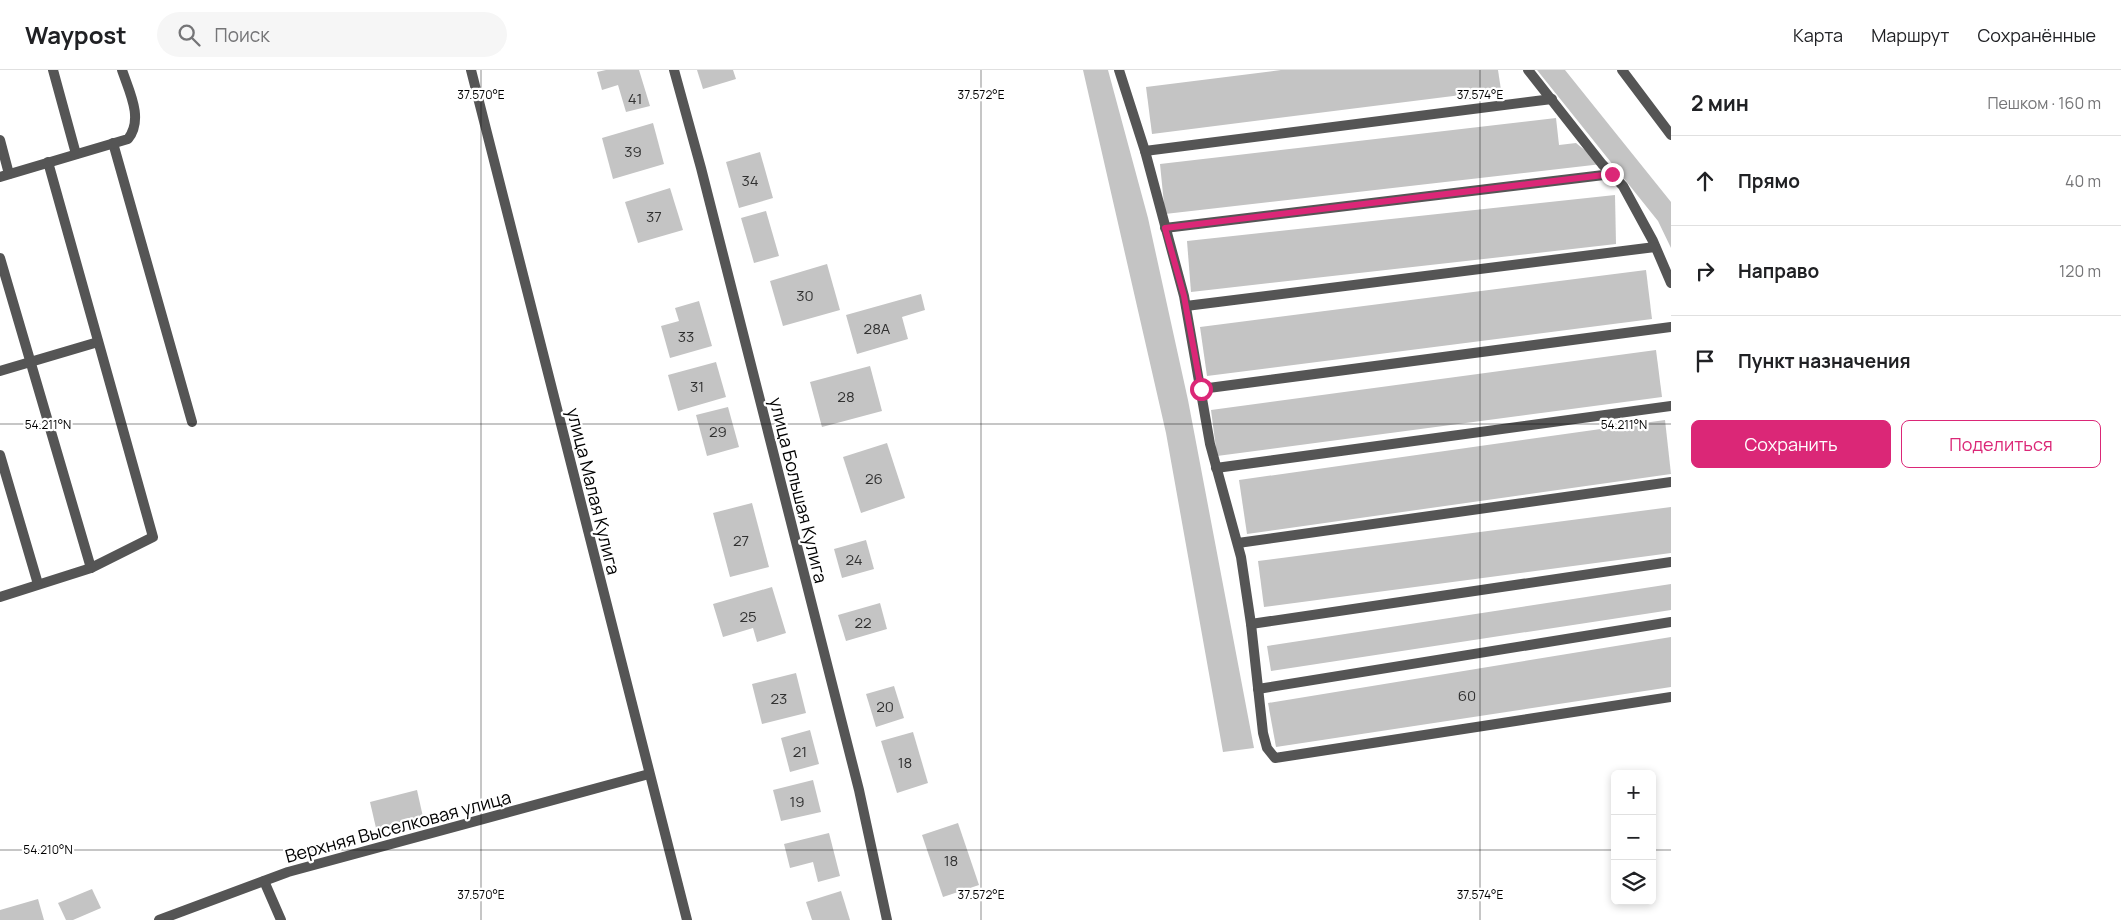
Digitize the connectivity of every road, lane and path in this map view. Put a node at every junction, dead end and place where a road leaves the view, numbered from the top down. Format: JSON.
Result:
{"nodes":[{"id":1,"x":52,"y":70,"type":"edge"},
{"id":2,"x":122,"y":70,"type":"edge"},
{"id":3,"x":471,"y":70,"type":"edge"},
{"id":4,"x":674,"y":70,"type":"edge"},
{"id":5,"x":1122,"y":70,"type":"edge"},
{"id":6,"x":1528,"y":70,"type":"edge"},
{"id":7,"x":1622,"y":70,"type":"edge"},
{"id":8,"x":1552,"y":99,"type":"junction"},
{"id":9,"x":1671,"y":135,"type":"edge"},
{"id":10,"x":0,"y":140,"type":"edge"},
{"id":11,"x":114,"y":144,"type":"junction"},
{"id":12,"x":1145,"y":151,"type":"junction"},
{"id":13,"x":76,"y":154,"type":"junction"},
{"id":14,"x":48,"y":162,"type":"junction"},
{"id":15,"x":1612,"y":174,"type":"junction"},
{"id":16,"x":5,"y":175,"type":"edge"},
{"id":17,"x":1165,"y":228,"type":"junction"},
{"id":18,"x":1655,"y":247,"type":"junction"},
{"id":19,"x":0,"y":258,"type":"edge"},
{"id":20,"x":1671,"y":283,"type":"edge"},
{"id":21,"x":1186,"y":306,"type":"junction"},
{"id":22,"x":1671,"y":327,"type":"edge"},
{"id":23,"x":98,"y":342,"type":"junction"},
{"id":24,"x":31,"y":362,"type":"junction"},
{"id":25,"x":0,"y":371,"type":"edge"},
{"id":26,"x":1201,"y":389,"type":"junction"},
{"id":27,"x":1671,"y":406,"type":"edge"},
{"id":28,"x":192,"y":422,"type":"dead end"},
{"id":29,"x":0,"y":455,"type":"edge"},
{"id":30,"x":1216,"y":468,"type":"junction"},
{"id":31,"x":1671,"y":482,"type":"edge"},
{"id":32,"x":1238,"y":543,"type":"junction"},
{"id":33,"x":1671,"y":562,"type":"edge"},
{"id":34,"x":92,"y":568,"type":"junction"},
{"id":35,"x":38,"y":584,"type":"junction"},
{"id":36,"x":0,"y":597,"type":"edge"},
{"id":37,"x":1671,"y":622,"type":"edge"},
{"id":38,"x":1251,"y":624,"type":"junction"},
{"id":39,"x":1258,"y":689,"type":"junction"},
{"id":40,"x":1671,"y":697,"type":"edge"},
{"id":41,"x":649,"y":774,"type":"junction"},
{"id":42,"x":264,"y":881,"type":"junction"},
{"id":43,"x":159,"y":920,"type":"edge"},
{"id":44,"x":281,"y":920,"type":"edge"},
{"id":45,"x":687,"y":920,"type":"edge"},
{"id":46,"x":887,"y":920,"type":"edge"}],
"edges":[{"from":1,"to":13,"type":"street"},
{"from":2,"to":11,"type":"street"},
{"from":3,"to":41,"type":"street","name":"улица Малая Кулига"},
{"from":4,"to":46,"type":"street","name":"улица Большая Кулига"},
{"from":5,"to":12,"type":"street"},
{"from":6,"to":8,"type":"street"},
{"from":7,"to":9,"type":"street"},
{"from":8,"to":12,"type":"street"},
{"from":8,"to":15,"type":"street"},
{"from":10,"to":16,"type":"street"},
{"from":11,"to":13,"type":"street"},
{"from":11,"to":28,"type":"street"},
{"from":12,"to":17,"type":"street"},
{"from":13,"to":14,"type":"street"},
{"from":14,"to":16,"type":"street"},
{"from":14,"to":23,"type":"street"},
{"from":15,"to":17,"type":"street"},
{"from":15,"to":18,"type":"street"},
{"from":17,"to":21,"type":"street"},
{"from":18,"to":20,"type":"street"},
{"from":18,"to":21,"type":"street"},
{"from":19,"to":24,"type":"street"},
{"from":21,"to":26,"type":"street"},
{"from":22,"to":26,"type":"street"},
{"from":23,"to":24,"type":"street"},
{"from":23,"to":34,"type":"street"},
{"from":24,"to":25,"type":"street"},
{"from":24,"to":34,"type":"street"},
{"from":26,"to":30,"type":"street"},
{"from":27,"to":30,"type":"street"},
{"from":29,"to":35,"type":"street"},
{"from":30,"to":32,"type":"street"},
{"from":31,"to":32,"type":"street"},
{"from":32,"to":38,"type":"street"},
{"from":33,"to":38,"type":"street"},
{"from":34,"to":35,"type":"street"},
{"from":35,"to":36,"type":"street"},
{"from":37,"to":39,"type":"street"},
{"from":38,"to":39,"type":"street"},
{"from":39,"to":40,"type":"street"},
{"from":41,"to":42,"type":"street","name":"Верхняя Выселковая улица"},
{"from":41,"to":45,"type":"street","name":"улица Малая Кулига"},
{"from":42,"to":43,"type":"street","name":"Верхняя Выселковая улица"},
{"from":42,"to":44,"type":"street"}]}
